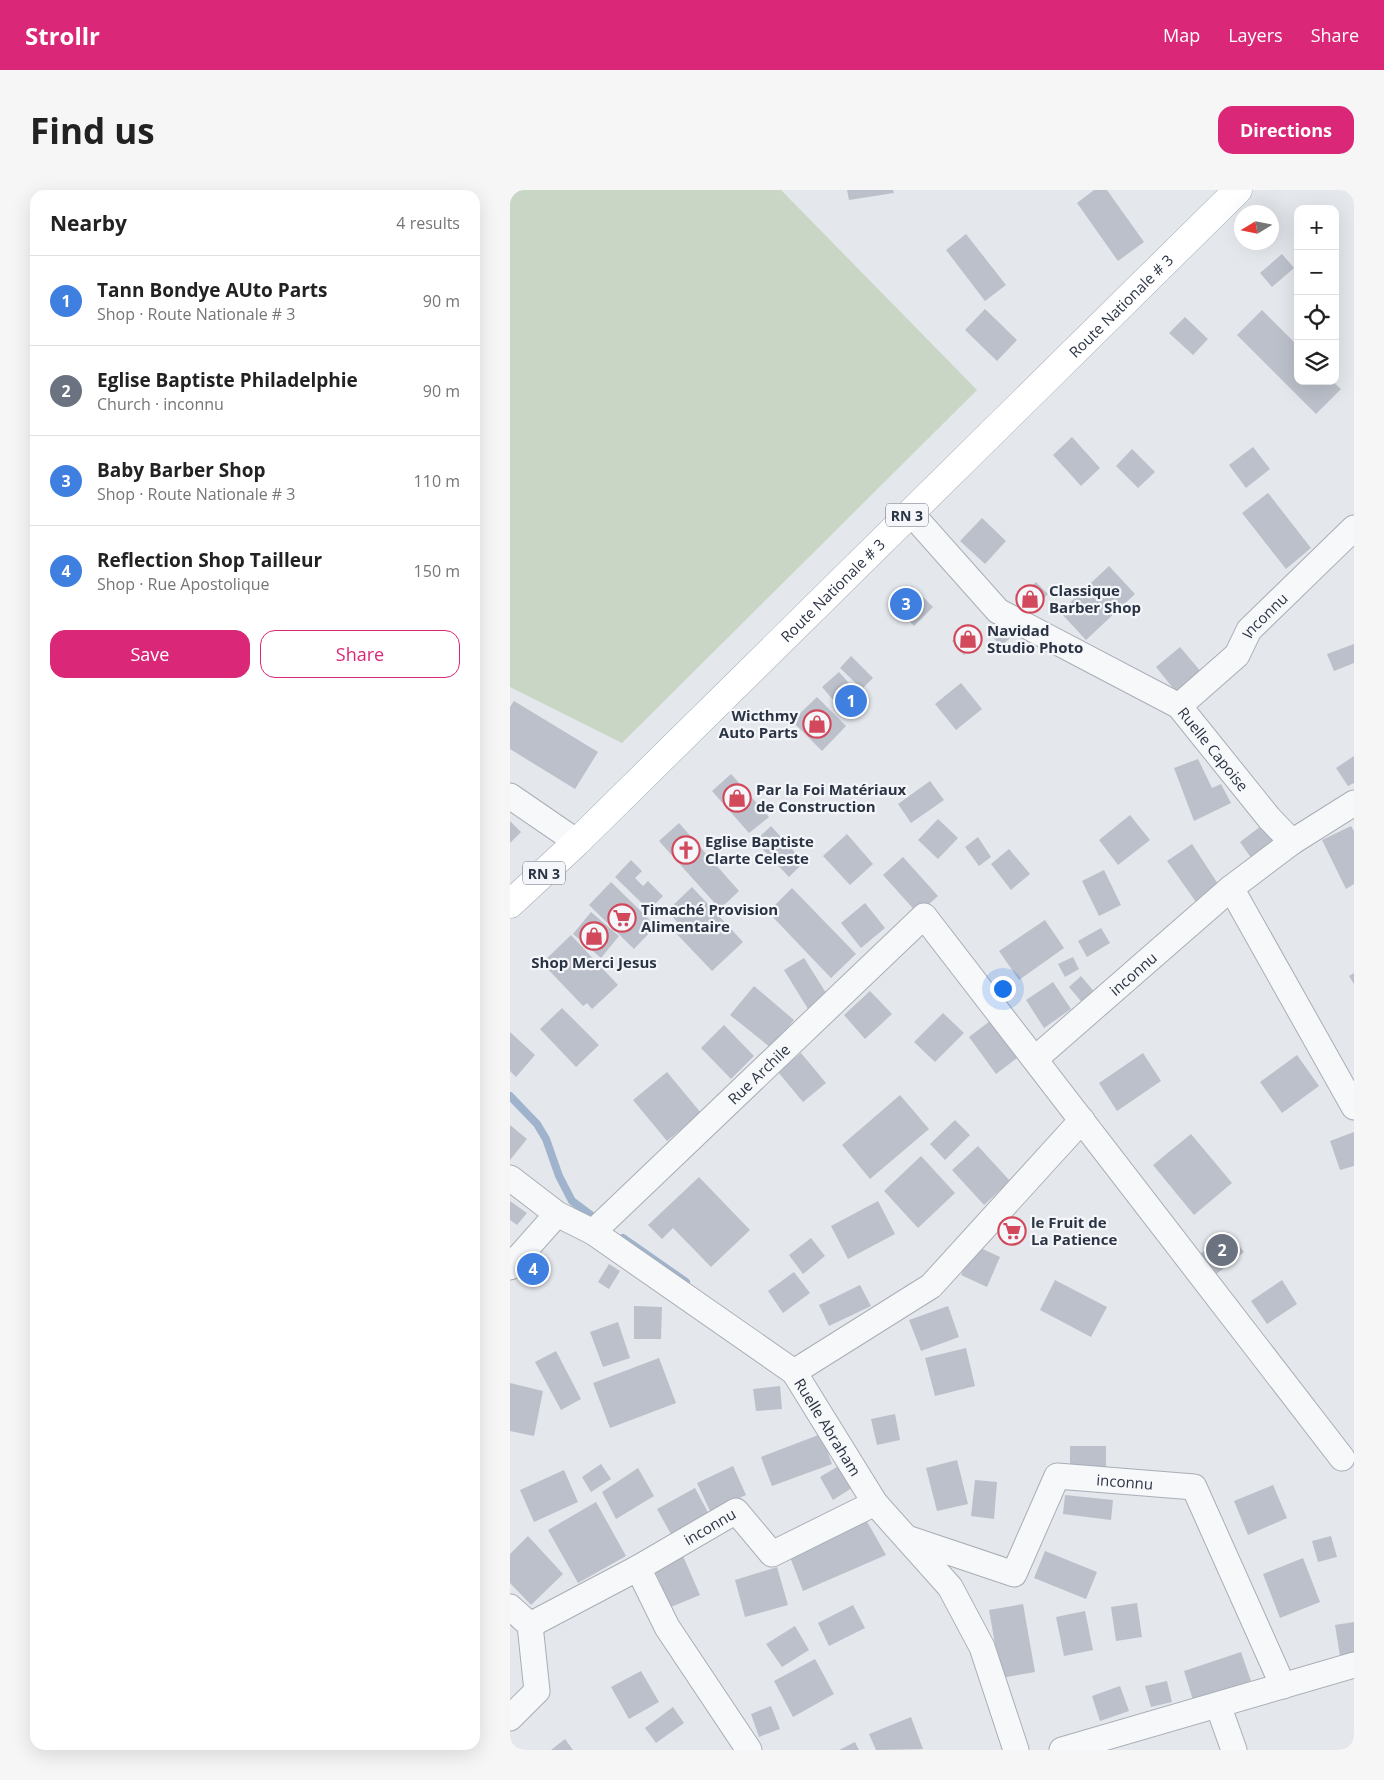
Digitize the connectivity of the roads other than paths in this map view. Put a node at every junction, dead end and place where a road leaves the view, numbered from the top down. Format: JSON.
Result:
{"nodes":[{"id":1,"x":1238,"y":190,"type":"edge"},
{"id":2,"x":910,"y":512,"type":"junction"},
{"id":3,"x":1354,"y":528,"type":"edge"},
{"id":4,"x":1179,"y":706,"type":"junction"},
{"id":5,"x":510,"y":796,"type":"edge"},
{"id":6,"x":1354,"y":803,"type":"edge"},
{"id":7,"x":577,"y":842,"type":"junction"},
{"id":8,"x":1292,"y":842,"type":"junction"},
{"id":9,"x":1232,"y":888,"type":"junction"},
{"id":10,"x":510,"y":904,"type":"edge"},
{"id":11,"x":1035,"y":1058,"type":"junction"},
{"id":12,"x":1354,"y":1107,"type":"edge"},
{"id":13,"x":1082,"y":1120,"type":"junction"},
{"id":14,"x":510,"y":1178,"type":"edge"},
{"id":15,"x":558,"y":1214,"type":"junction"},
{"id":16,"x":600,"y":1225,"type":"junction"},
{"id":17,"x":510,"y":1268,"type":"edge"},
{"id":18,"x":794,"y":1372,"type":"junction"},
{"id":19,"x":1342,"y":1458,"type":"dead end"},
{"id":20,"x":875,"y":1503,"type":"junction"},
{"id":21,"x":907,"y":1538,"type":"junction"},
{"id":22,"x":638,"y":1568,"type":"junction"},
{"id":23,"x":510,"y":1607,"type":"edge"},
{"id":24,"x":530,"y":1625,"type":"junction"},
{"id":25,"x":1354,"y":1664,"type":"edge"},
{"id":26,"x":1284,"y":1686,"type":"junction"},
{"id":27,"x":1218,"y":1705,"type":"junction"},
{"id":28,"x":510,"y":1718,"type":"edge"},
{"id":29,"x":749,"y":1750,"type":"edge"},
{"id":30,"x":1014,"y":1750,"type":"edge"},
{"id":31,"x":1062,"y":1750,"type":"edge"},
{"id":32,"x":1234,"y":1750,"type":"edge"}],
"edges":[{"from":1,"to":2,"type":"main road","name":"Route Nationale # 3","number":"RN 3"},
{"from":2,"to":4,"type":"street","name":"Ruelle Capoise"},
{"from":2,"to":7,"type":"main road","name":"Route Nationale # 3","number":"RN 3"},
{"from":3,"to":4,"type":"street","name":"Inconnu"},
{"from":4,"to":8,"type":"street","name":"Ruelle Capoise"},
{"from":5,"to":7,"type":"street"},
{"from":6,"to":8,"type":"street","name":"inconnu"},
{"from":7,"to":10,"type":"main road","name":"Route Nationale # 3","number":"RN 3"},
{"from":8,"to":9,"type":"street","name":"inconnu"},
{"from":9,"to":11,"type":"street","name":"inconnu"},
{"from":9,"to":12,"type":"street"},
{"from":11,"to":13,"type":"street"},
{"from":11,"to":16,"type":"street","name":"Rue Archile"},
{"from":13,"to":18,"type":"street"},
{"from":13,"to":19,"type":"street"},
{"from":14,"to":15,"type":"street","name":"Ruelle Abraham"},
{"from":15,"to":16,"type":"street","name":"Ruelle Abraham"},
{"from":15,"to":17,"type":"street"},
{"from":16,"to":18,"type":"street","name":"Ruelle Abraham"},
{"from":18,"to":20,"type":"street","name":"Ruelle Abraham"},
{"from":20,"to":21,"type":"street","name":"Ruelle Abraham"},
{"from":20,"to":22,"type":"street","name":"inconnu"},
{"from":21,"to":26,"type":"street","name":"inconnu"},
{"from":21,"to":30,"type":"street","name":"Ruelle Abraham"},
{"from":22,"to":24,"type":"street","name":"inconnu"},
{"from":22,"to":29,"type":"street"},
{"from":23,"to":24,"type":"street"},
{"from":24,"to":28,"type":"street"},
{"from":25,"to":26,"type":"street"},
{"from":26,"to":27,"type":"street"},
{"from":27,"to":31,"type":"street"},
{"from":27,"to":32,"type":"street"}]}
